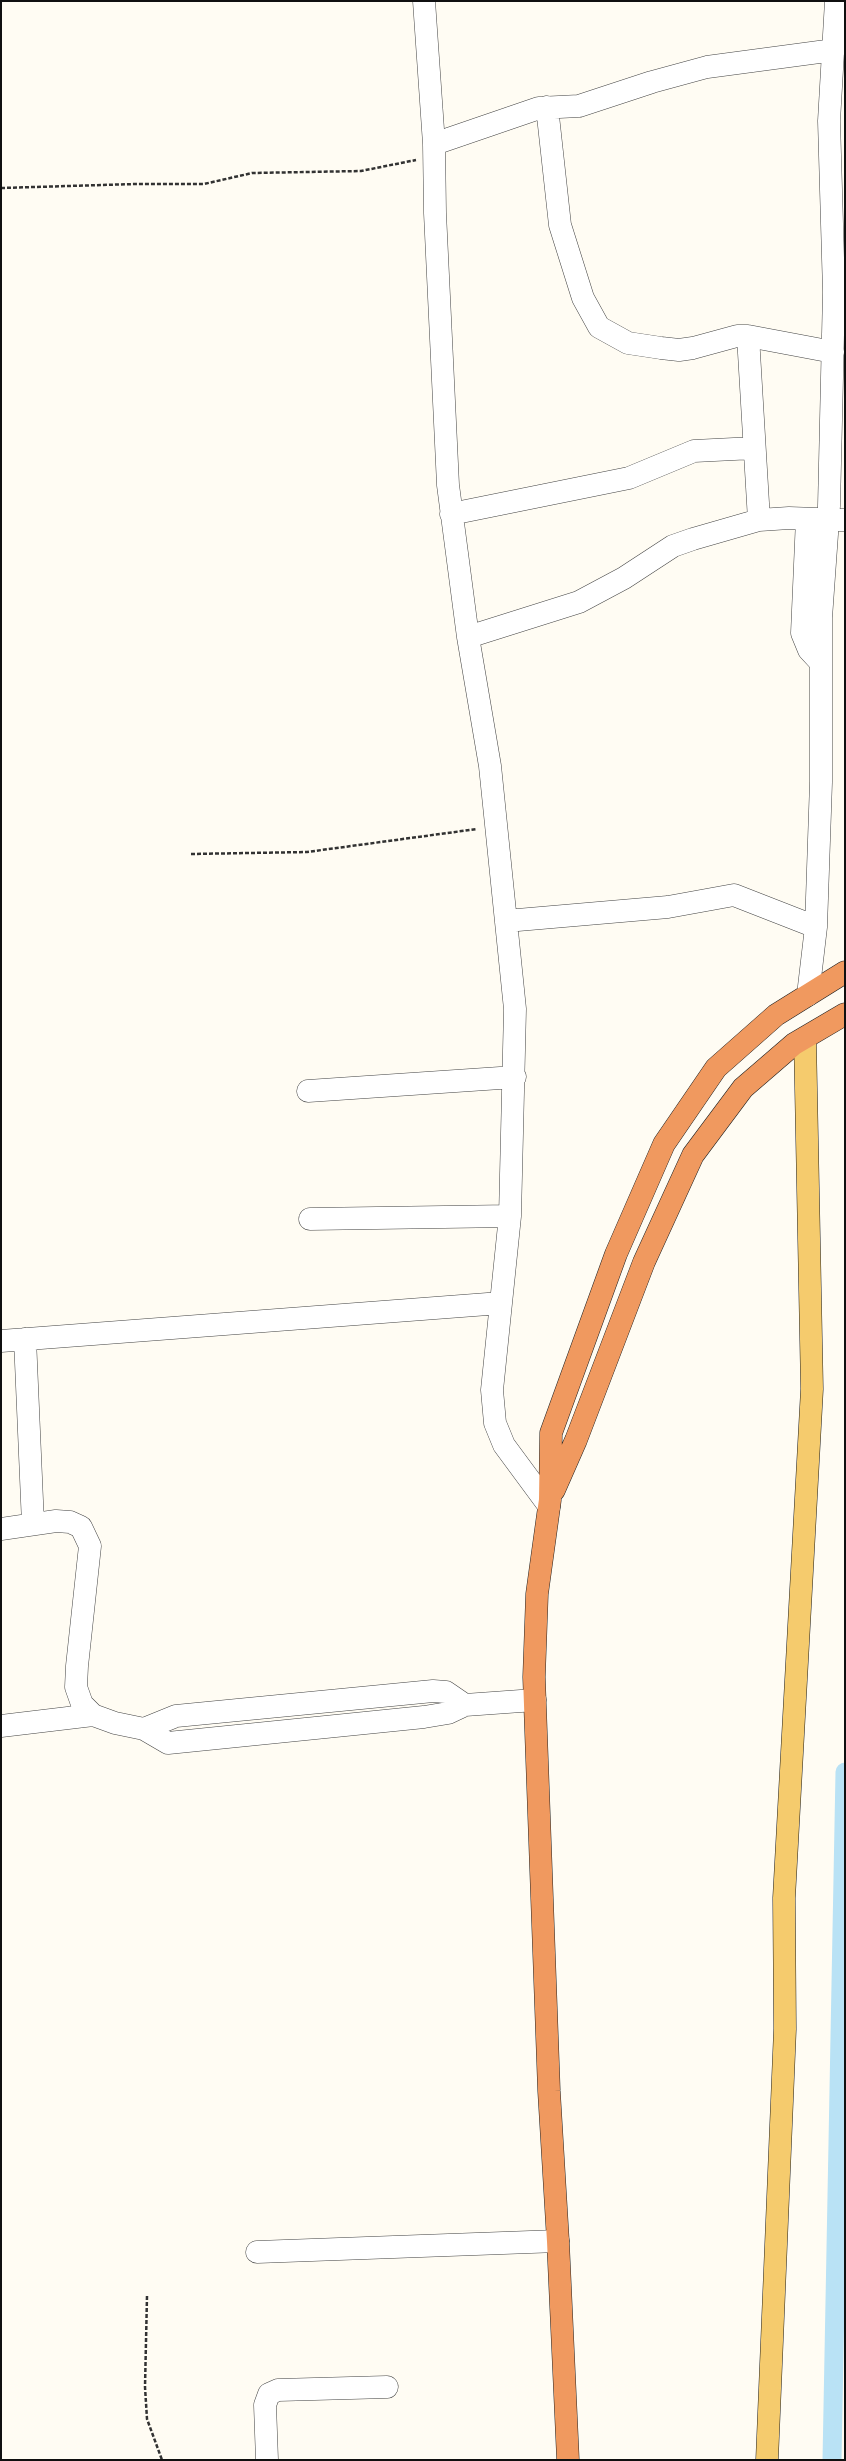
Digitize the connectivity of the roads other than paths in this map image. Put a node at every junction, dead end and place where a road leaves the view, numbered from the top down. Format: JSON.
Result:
{"nodes":[{"id":1,"x":424,"y":1,"type":"edge"},
{"id":2,"x":836,"y":1,"type":"edge"},
{"id":3,"x":834,"y":50,"type":"junction"},
{"id":4,"x":547,"y":108,"type":"junction"},
{"id":5,"x":434,"y":150,"type":"junction"},
{"id":6,"x":748,"y":336,"type":"junction"},
{"id":7,"x":833,"y":352,"type":"junction"},
{"id":8,"x":754,"y":448,"type":"junction"},
{"id":9,"x":451,"y":514,"type":"junction"},
{"id":10,"x":806,"y":519,"type":"junction"},
{"id":11,"x":759,"y":520,"type":"junction"},
{"id":12,"x":836,"y":520,"type":"edge"},
{"id":13,"x":468,"y":637,"type":"junction"},
{"id":14,"x":821,"y":663,"type":"junction"},
{"id":15,"x":506,"y":921,"type":"junction"},
{"id":16,"x":816,"y":927,"type":"junction"},
{"id":17,"x":845,"y":972,"type":"edge"},
{"id":18,"x":808,"y":995,"type":"junction"},
{"id":19,"x":836,"y":1019,"type":"edge"},
{"id":20,"x":805,"y":1038,"type":"junction"},
{"id":21,"x":515,"y":1077,"type":"junction"},
{"id":22,"x":308,"y":1091,"type":"dead end"},
{"id":23,"x":510,"y":1216,"type":"junction"},
{"id":24,"x":310,"y":1219,"type":"dead end"},
{"id":25,"x":501,"y":1303,"type":"junction"},
{"id":26,"x":25,"y":1339,"type":"junction"},
{"id":27,"x":1,"y":1341,"type":"edge"},
{"id":28,"x":549,"y":1503,"type":"junction"},
{"id":29,"x":32,"y":1524,"type":"junction"},
{"id":30,"x":1,"y":1529,"type":"edge"},
{"id":31,"x":535,"y":1700,"type":"junction"},
{"id":32,"x":93,"y":1715,"type":"junction"},
{"id":33,"x":1,"y":1726,"type":"edge"},
{"id":34,"x":558,"y":2241,"type":"junction"},
{"id":35,"x":257,"y":2252,"type":"dead end"},
{"id":36,"x":387,"y":2387,"type":"dead end"},
{"id":37,"x":267,"y":2460,"type":"edge"},
{"id":38,"x":568,"y":2460,"type":"edge"},
{"id":39,"x":767,"y":2460,"type":"edge"}],
"edges":[{"from":1,"to":5,"type":"street"},
{"from":2,"to":3,"type":"street"},
{"from":3,"to":4,"type":"street"},
{"from":3,"to":7,"type":"street"},
{"from":4,"to":5,"type":"street"},
{"from":4,"to":6,"type":"street"},
{"from":5,"to":9,"type":"street"},
{"from":6,"to":7,"type":"street"},
{"from":6,"to":8,"type":"street"},
{"from":7,"to":12,"type":"street"},
{"from":8,"to":9,"type":"street"},
{"from":8,"to":11,"type":"street"},
{"from":9,"to":13,"type":"street"},
{"from":10,"to":11,"type":"street"},
{"from":10,"to":12,"type":"street"},
{"from":10,"to":14,"type":"street"},
{"from":11,"to":13,"type":"street"},
{"from":12,"to":14,"type":"street"},
{"from":13,"to":15,"type":"street"},
{"from":14,"to":16,"type":"street"},
{"from":15,"to":16,"type":"street"},
{"from":15,"to":21,"type":"street"},
{"from":16,"to":18,"type":"street"},
{"from":17,"to":18,"type":"highway"},
{"from":18,"to":28,"type":"highway"},
{"from":19,"to":20,"type":"highway"},
{"from":20,"to":28,"type":"highway"},
{"from":20,"to":39,"type":"main road"},
{"from":21,"to":22,"type":"street"},
{"from":21,"to":23,"type":"street"},
{"from":23,"to":24,"type":"street"},
{"from":23,"to":25,"type":"street"},
{"from":25,"to":26,"type":"street"},
{"from":25,"to":28,"type":"street"},
{"from":26,"to":27,"type":"street"},
{"from":26,"to":29,"type":"street"},
{"from":28,"to":31,"type":"highway"},
{"from":29,"to":30,"type":"street"},
{"from":29,"to":32,"type":"street"},
{"from":31,"to":32,"type":"street"},
{"from":31,"to":34,"type":"highway"},
{"from":32,"to":33,"type":"street"},
{"from":34,"to":35,"type":"street"},
{"from":34,"to":38,"type":"highway"},
{"from":36,"to":37,"type":"street"}]}
